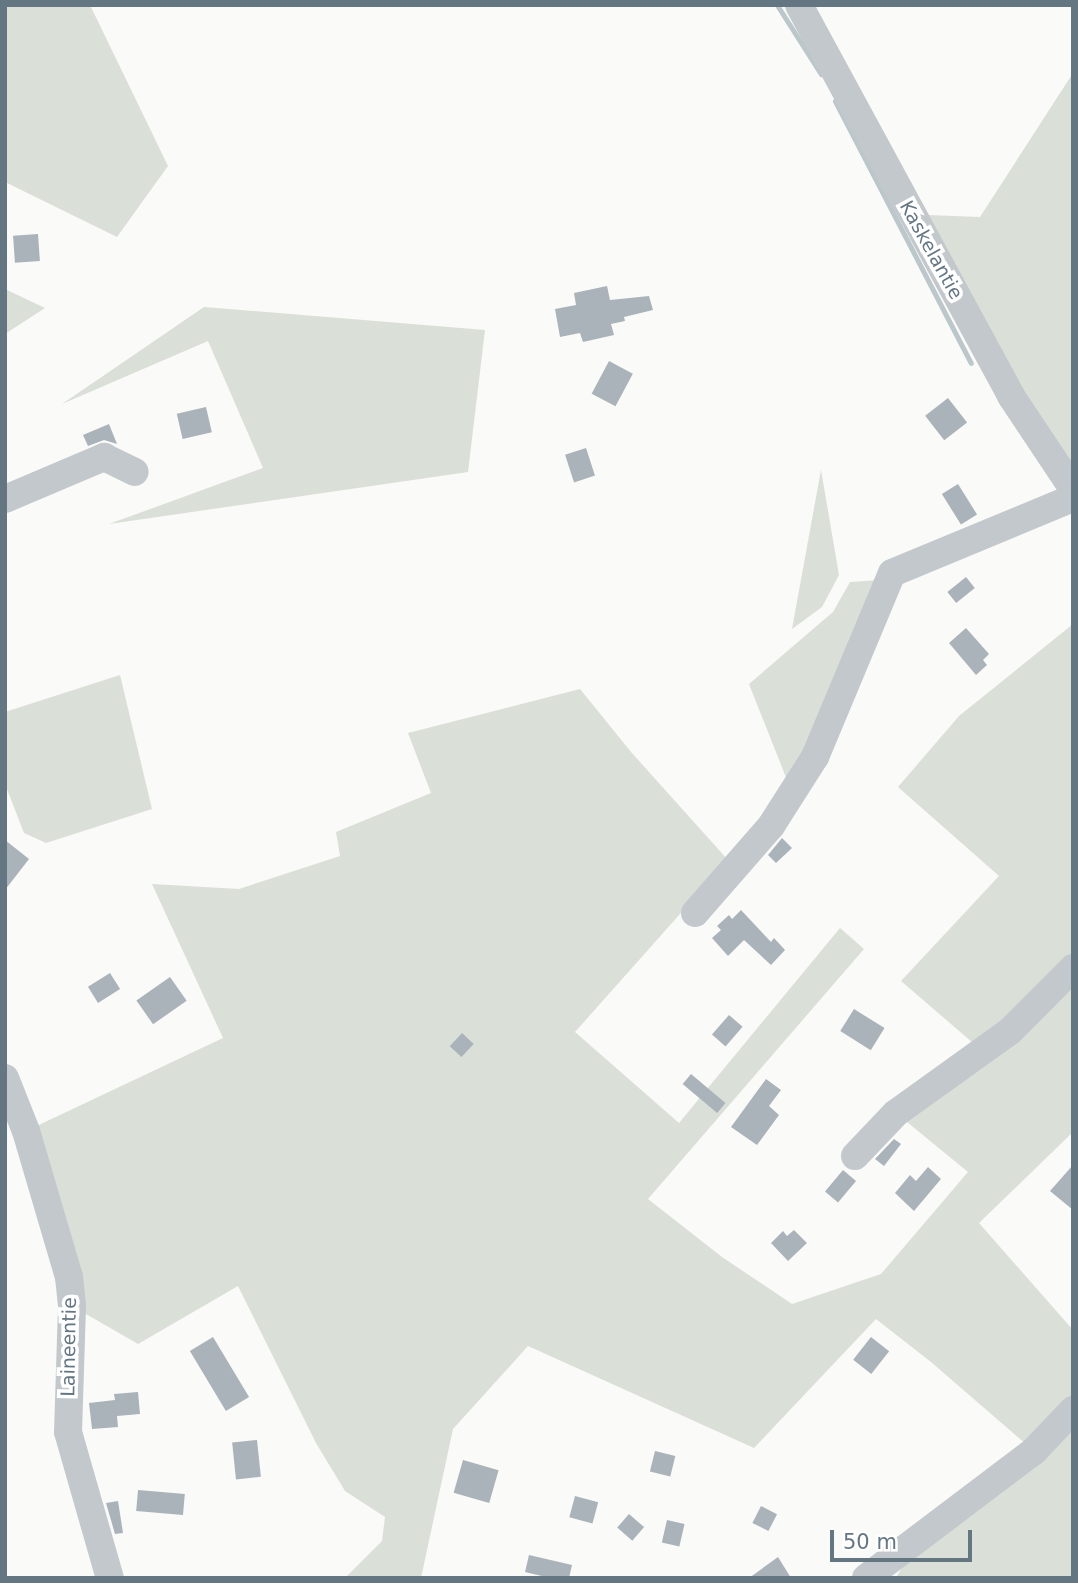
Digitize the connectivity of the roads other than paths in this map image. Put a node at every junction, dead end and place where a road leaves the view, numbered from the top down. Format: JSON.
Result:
{"nodes":[{"id":1,"x":799,"y":5,"type":"edge"},
{"id":2,"x":135,"y":472,"type":"dead end"},
{"id":3,"x":1073,"y":489,"type":"edge"},
{"id":4,"x":1073,"y":498,"type":"edge"},
{"id":5,"x":5,"y":499,"type":"edge"},
{"id":6,"x":695,"y":913,"type":"dead end"},
{"id":7,"x":1073,"y":968,"type":"edge"},
{"id":8,"x":5,"y":1078,"type":"edge"},
{"id":9,"x":855,"y":1157,"type":"dead end"},
{"id":10,"x":1073,"y":1410,"type":"edge"},
{"id":11,"x":110,"y":1578,"type":"edge"},
{"id":12,"x":866,"y":1578,"type":"edge"}],
"edges":[{"from":1,"to":3,"type":"street","name":"Kaskelantie"},
{"from":2,"to":5,"type":"street"},
{"from":4,"to":6,"type":"street"},
{"from":7,"to":9,"type":"street"},
{"from":8,"to":11,"type":"street","name":"Laineentie"},
{"from":10,"to":12,"type":"street"}]}
